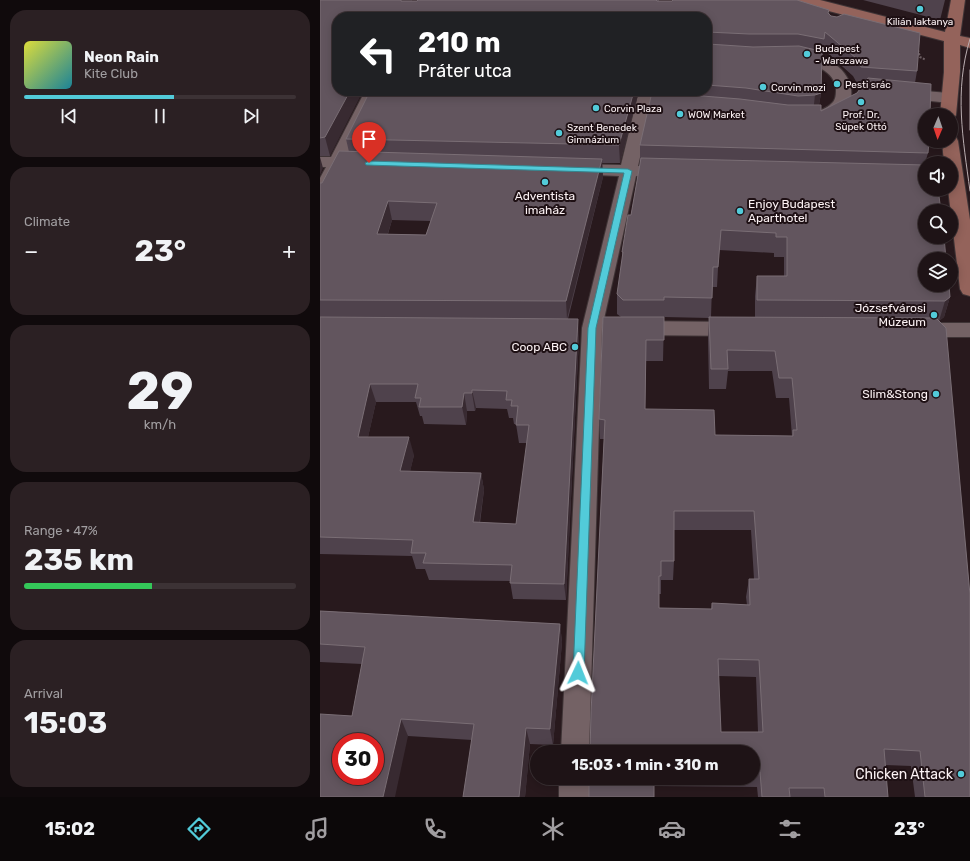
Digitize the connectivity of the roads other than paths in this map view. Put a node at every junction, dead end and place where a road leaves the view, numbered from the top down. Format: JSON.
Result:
{"nodes":[{"id":1,"x":803,"y":0,"type":"edge"},
{"id":2,"x":958,"y":0,"type":"edge"},
{"id":3,"x":907,"y":27,"type":"junction"},
{"id":4,"x":952,"y":38,"type":"junction"},
{"id":5,"x":970,"y":43,"type":"edge"},
{"id":6,"x":781,"y":56,"type":"edge"},
{"id":7,"x":952,"y":72,"type":"junction"},
{"id":8,"x":883,"y":93,"type":"edge"},
{"id":9,"x":371,"y":96,"type":"edge"},
{"id":10,"x":949,"y":98,"type":"junction"},
{"id":11,"x":650,"y":101,"type":"edge"},
{"id":12,"x":948,"y":108,"type":"edge"},
{"id":13,"x":806,"y":120,"type":"edge"},
{"id":14,"x":320,"y":162,"type":"edge"},
{"id":15,"x":338,"y":162,"type":"junction"},
{"id":16,"x":377,"y":163,"type":"edge"},
{"id":17,"x":558,"y":169,"type":"edge"},
{"id":18,"x":628,"y":171,"type":"junction"},
{"id":19,"x":659,"y":172,"type":"edge"},
{"id":20,"x":320,"y":196,"type":"edge"},
{"id":21,"x":956,"y":196,"type":"edge"},
{"id":22,"x":970,"y":289,"type":"edge"},
{"id":23,"x":598,"y":328,"type":"junction"},
{"id":24,"x":757,"y":329,"type":"edge"},
{"id":25,"x":899,"y":330,"type":"edge"},
{"id":26,"x":970,"y":330,"type":"edge"},
{"id":27,"x":575,"y":745,"type":"edge"},
{"id":28,"x":574,"y":785,"type":"edge"},
{"id":29,"x":574,"y":797,"type":"edge"}],
"edges":[{"from":1,"to":3,"type":"main road"},
{"from":2,"to":4,"type":"main road"},
{"from":3,"to":4,"type":"main road"},
{"from":3,"to":7,"type":"main road"},
{"from":4,"to":5,"type":"main road"},
{"from":4,"to":7,"type":"main road"},
{"from":6,"to":13,"type":"street"},
{"from":7,"to":10,"type":"main road"},
{"from":8,"to":10,"type":"street"},
{"from":9,"to":15,"type":"street"},
{"from":10,"to":12,"type":"main road"},
{"from":11,"to":18,"type":"street"},
{"from":14,"to":15,"type":"street"},
{"from":15,"to":16,"type":"street"},
{"from":15,"to":20,"type":"street"},
{"from":17,"to":18,"type":"street"},
{"from":18,"to":19,"type":"street"},
{"from":18,"to":23,"type":"street"},
{"from":21,"to":22,"type":"main road"},
{"from":23,"to":24,"type":"street"},
{"from":23,"to":27,"type":"street"},
{"from":25,"to":26,"type":"street"},
{"from":28,"to":29,"type":"street"}]}
